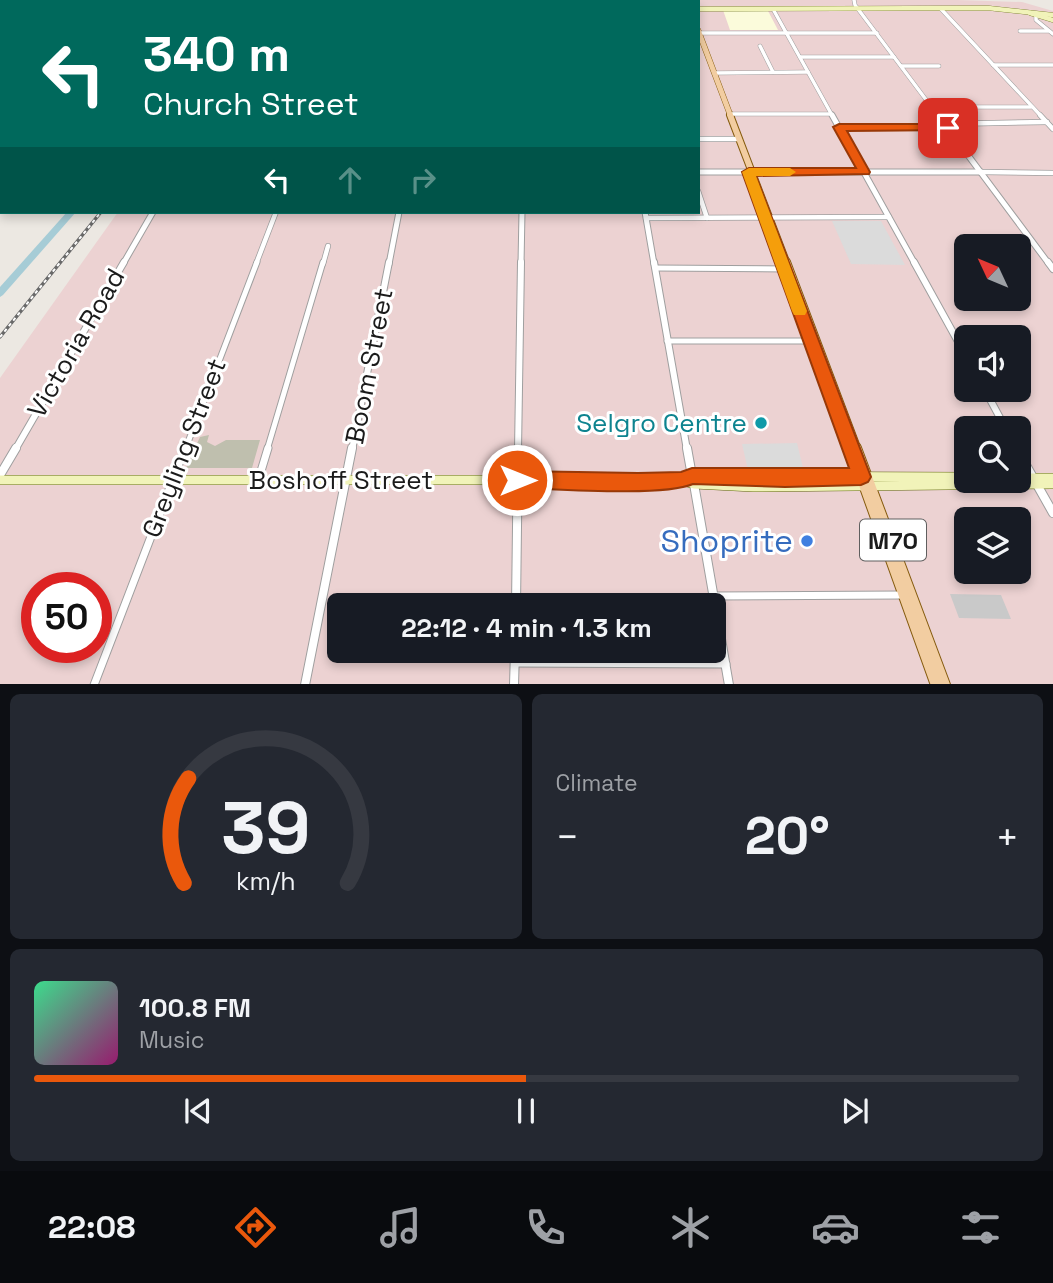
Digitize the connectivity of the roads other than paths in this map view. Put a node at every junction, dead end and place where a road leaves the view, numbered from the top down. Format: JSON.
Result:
{"nodes":[{"id":1,"x":855,"y":5,"type":"edge"},
{"id":2,"x":700,"y":9,"type":"edge"},
{"id":3,"x":773,"y":9,"type":"junction"},
{"id":4,"x":941,"y":9,"type":"junction"},
{"id":5,"x":1023,"y":10,"type":"junction"},
{"id":6,"x":1053,"y":15,"type":"edge"},
{"id":7,"x":1035,"y":16,"type":"junction"},
{"id":8,"x":1047,"y":17,"type":"edge"},
{"id":9,"x":700,"y":31,"type":"edge"},
{"id":10,"x":1020,"y":31,"type":"dead end"},
{"id":11,"x":1051,"y":32,"type":"edge"},
{"id":12,"x":786,"y":33,"type":"junction"},
{"id":13,"x":877,"y":33,"type":"junction"},
{"id":14,"x":700,"y":34,"type":"edge"},
{"id":15,"x":760,"y":46,"type":"dead end"},
{"id":16,"x":800,"y":57,"type":"junction"},
{"id":17,"x":894,"y":57,"type":"junction"},
{"id":18,"x":993,"y":65,"type":"junction"},
{"id":19,"x":1053,"y":65,"type":"edge"},
{"id":20,"x":901,"y":66,"type":"junction"},
{"id":21,"x":939,"y":66,"type":"dead end"},
{"id":22,"x":773,"y":72,"type":"junction"},
{"id":23,"x":808,"y":72,"type":"junction"},
{"id":24,"x":714,"y":73,"type":"junction"},
{"id":25,"x":933,"y":107,"type":"junction"},
{"id":26,"x":1032,"y":107,"type":"junction"},
{"id":27,"x":729,"y":114,"type":"junction"},
{"id":28,"x":831,"y":114,"type":"junction"},
{"id":29,"x":1047,"y":122,"type":"junction"},
{"id":30,"x":946,"y":126,"type":"junction"},
{"id":31,"x":839,"y":127,"type":"junction"},
{"id":32,"x":1053,"y":129,"type":"edge"},
{"id":33,"x":700,"y":139,"type":"edge"},
{"id":34,"x":738,"y":139,"type":"junction"},
{"id":35,"x":750,"y":171,"type":"junction"},
{"id":36,"x":700,"y":172,"type":"edge"},
{"id":37,"x":864,"y":172,"type":"junction"},
{"id":38,"x":981,"y":172,"type":"junction"},
{"id":39,"x":1053,"y":173,"type":"edge"},
{"id":40,"x":700,"y":197,"type":"edge"},
{"id":41,"x":152,"y":214,"type":"edge"},
{"id":42,"x":275,"y":214,"type":"edge"},
{"id":43,"x":399,"y":214,"type":"edge"},
{"id":44,"x":522,"y":214,"type":"edge"},
{"id":45,"x":645,"y":215,"type":"edge"},
{"id":46,"x":767,"y":217,"type":"junction"},
{"id":47,"x":889,"y":217,"type":"junction"},
{"id":48,"x":707,"y":218,"type":"junction"},
{"id":49,"x":328,"y":246,"type":"dead end"},
{"id":50,"x":655,"y":268,"type":"junction"},
{"id":51,"x":1053,"y":268,"type":"edge"},
{"id":52,"x":787,"y":269,"type":"junction"},
{"id":53,"x":954,"y":334,"type":"edge"},
{"id":54,"x":667,"y":341,"type":"junction"},
{"id":55,"x":813,"y":341,"type":"junction"},
{"id":56,"x":1031,"y":474,"type":"edge"},
{"id":57,"x":0,"y":477,"type":"edge"},
{"id":58,"x":954,"y":477,"type":"edge"},
{"id":59,"x":1053,"y":478,"type":"edge"},
{"id":60,"x":171,"y":480,"type":"junction"},
{"id":61,"x":345,"y":480,"type":"junction"},
{"id":62,"x":517,"y":480,"type":"junction"},
{"id":63,"x":693,"y":480,"type":"junction"},
{"id":64,"x":867,"y":480,"type":"junction"},
{"id":65,"x":1031,"y":480,"type":"edge"},
{"id":66,"x":257,"y":481,"type":"junction"},
{"id":67,"x":1035,"y":481,"type":"junction"},
{"id":68,"x":1053,"y":484,"type":"edge"},
{"id":69,"x":1053,"y":513,"type":"edge"},
{"id":70,"x":516,"y":593,"type":"edge"},
{"id":71,"x":712,"y":593,"type":"edge"},
{"id":72,"x":905,"y":595,"type":"junction"},
{"id":73,"x":726,"y":596,"type":"edge"},
{"id":74,"x":515,"y":663,"type":"joint"},
{"id":75,"x":726,"y":664,"type":"joint"},
{"id":76,"x":94,"y":684,"type":"edge"},
{"id":77,"x":305,"y":684,"type":"edge"},
{"id":78,"x":514,"y":684,"type":"edge"},
{"id":79,"x":729,"y":684,"type":"edge"},
{"id":80,"x":936,"y":684,"type":"edge"},
{"id":81,"x":945,"y":684,"type":"edge"}],
"edges":[{"from":1,"to":3,"type":"main road"},
{"from":1,"to":4,"type":"main road"},
{"from":1,"to":13,"type":"street"},
{"from":2,"to":3,"type":"main road"},
{"from":3,"to":12,"type":"street"},
{"from":4,"to":5,"type":"main road"},
{"from":4,"to":18,"type":"street"},
{"from":5,"to":7,"type":"main road"},
{"from":5,"to":8,"type":"main road"},
{"from":6,"to":8,"type":"main road"},
{"from":7,"to":8,"type":"main road"},
{"from":7,"to":8,"type":"street"},
{"from":7,"to":11,"type":"street"},
{"from":8,"to":11,"type":"street"},
{"from":9,"to":12,"type":"street"},
{"from":10,"to":11,"type":"street"},
{"from":12,"to":13,"type":"street"},
{"from":12,"to":16,"type":"street"},
{"from":13,"to":17,"type":"street"},
{"from":14,"to":24,"type":"main road","number":"M70"},
{"from":15,"to":22,"type":"street"},
{"from":16,"to":17,"type":"street"},
{"from":16,"to":23,"type":"street"},
{"from":17,"to":20,"type":"street"},
{"from":18,"to":19,"type":"street"},
{"from":18,"to":26,"type":"street"},
{"from":20,"to":21,"type":"street"},
{"from":20,"to":25,"type":"street"},
{"from":22,"to":23,"type":"street"},
{"from":22,"to":24,"type":"street"},
{"from":23,"to":28,"type":"street"},
{"from":24,"to":27,"type":"main road","number":"M70"},
{"from":25,"to":26,"type":"street"},
{"from":25,"to":30,"type":"street"},
{"from":26,"to":29,"type":"street"},
{"from":27,"to":28,"type":"street"},
{"from":27,"to":34,"type":"main road","number":"M70"},
{"from":28,"to":31,"type":"street"},
{"from":29,"to":30,"type":"street"},
{"from":29,"to":32,"type":"street"},
{"from":30,"to":31,"type":"street"},
{"from":30,"to":38,"type":"street"},
{"from":31,"to":37,"type":"street"},
{"from":33,"to":34,"type":"street"},
{"from":34,"to":35,"type":"main road","number":"M70"},
{"from":35,"to":36,"type":"street"},
{"from":35,"to":37,"type":"street"},
{"from":35,"to":46,"type":"main road","number":"M70"},
{"from":37,"to":38,"type":"street"},
{"from":37,"to":47,"type":"street"},
{"from":38,"to":39,"type":"street"},
{"from":38,"to":51,"type":"street"},
{"from":40,"to":48,"type":"street"},
{"from":41,"to":57,"type":"street","name":"Victoria Road"},
{"from":42,"to":60,"type":"street","name":"Greyling Street"},
{"from":43,"to":61,"type":"street","name":"Boom Street"},
{"from":44,"to":62,"type":"street"},
{"from":45,"to":48,"type":"street"},
{"from":45,"to":50,"type":"street"},
{"from":46,"to":47,"type":"street"},
{"from":46,"to":48,"type":"street"},
{"from":46,"to":52,"type":"main road","number":"M70"},
{"from":47,"to":53,"type":"street"},
{"from":49,"to":66,"type":"street"},
{"from":50,"to":52,"type":"street"},
{"from":50,"to":54,"type":"street"},
{"from":52,"to":55,"type":"main road","number":"M70"},
{"from":54,"to":55,"type":"street"},
{"from":54,"to":63,"type":"street"},
{"from":55,"to":64,"type":"main road","number":"M70"},
{"from":56,"to":67,"type":"street"},
{"from":57,"to":60,"type":"main road","name":"Boshoff Street"},
{"from":58,"to":64,"type":"main road","name":"Boshoff Street"},
{"from":59,"to":67,"type":"main road","name":"Boshoff Street"},
{"from":60,"to":66,"type":"main road","name":"Boshoff Street"},
{"from":60,"to":76,"type":"street","name":"Greyling Street"},
{"from":61,"to":62,"type":"main road","name":"Boshoff Street"},
{"from":61,"to":66,"type":"main road","name":"Boshoff Street"},
{"from":61,"to":77,"type":"street","name":"Boom Street"},
{"from":62,"to":63,"type":"main road","name":"Boshoff Street"},
{"from":62,"to":70,"type":"street"},
{"from":63,"to":64,"type":"main road","name":"Boshoff Street"},
{"from":63,"to":71,"type":"street"},
{"from":64,"to":67,"type":"main road","name":"Boshoff Street"},
{"from":64,"to":72,"type":"main road","number":"M70"},
{"from":64,"to":81,"type":"main road","number":"M70"},
{"from":65,"to":67,"type":"main road","name":"Boshoff Street"},
{"from":67,"to":68,"type":"main road","name":"Boshoff Street"},
{"from":67,"to":69,"type":"street"},
{"from":72,"to":73,"type":"street"},
{"from":72,"to":80,"type":"main road","number":"M70"},
{"from":74,"to":75,"type":"street"},
{"from":74,"to":78,"type":"street"},
{"from":75,"to":79,"type":"street"}]}
